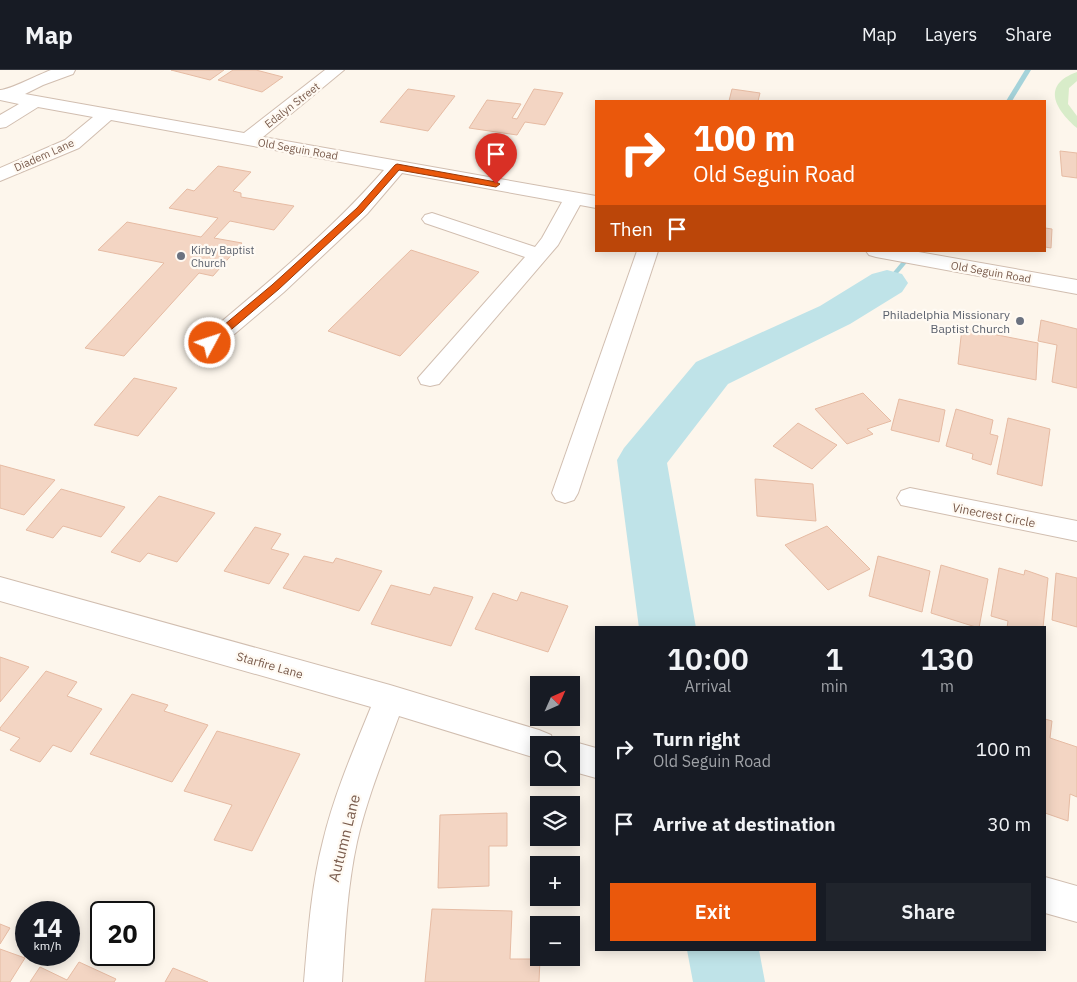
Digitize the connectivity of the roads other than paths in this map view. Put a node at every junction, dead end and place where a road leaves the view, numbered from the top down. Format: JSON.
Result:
{"nodes":[{"id":1,"x":67,"y":70,"type":"edge"},
{"id":2,"x":336,"y":70,"type":"edge"},
{"id":3,"x":4,"y":95,"type":"edge"},
{"id":4,"x":36,"y":101,"type":"junction"},
{"id":5,"x":108,"y":114,"type":"junction"},
{"id":6,"x":0,"y":123,"type":"edge"},
{"id":7,"x":247,"y":140,"type":"junction"},
{"id":8,"x":397,"y":167,"type":"junction"},
{"id":9,"x":3,"y":170,"type":"edge"},
{"id":10,"x":574,"y":198,"type":"junction"},
{"id":11,"x":595,"y":202,"type":"edge"},
{"id":12,"x":432,"y":219,"type":"dead end"},
{"id":13,"x":648,"y":252,"type":"edge"},
{"id":14,"x":882,"y":252,"type":"edge"},
{"id":15,"x":539,"y":254,"type":"junction"},
{"id":16,"x":1077,"y":288,"type":"edge"},
{"id":17,"x":210,"y":343,"type":"dead end"},
{"id":18,"x":430,"y":378,"type":"dead end"},
{"id":19,"x":565,"y":493,"type":"dead end"},
{"id":20,"x":910,"y":498,"type":"dead end"},
{"id":21,"x":1077,"y":531,"type":"edge"},
{"id":22,"x":0,"y":589,"type":"edge"},
{"id":23,"x":390,"y":699,"type":"junction"},
{"id":24,"x":530,"y":743,"type":"edge"},
{"id":25,"x":1046,"y":895,"type":"edge"},
{"id":26,"x":1077,"y":904,"type":"edge"},
{"id":27,"x":323,"y":982,"type":"edge"}],
"edges":[{"from":1,"to":3,"type":"street"},
{"from":2,"to":7,"type":"street","name":"Edalyn Street"},
{"from":3,"to":4,"type":"street","name":"Old Seguin Road"},
{"from":4,"to":5,"type":"street","name":"Old Seguin Road"},
{"from":4,"to":6,"type":"street"},
{"from":5,"to":7,"type":"street","name":"Old Seguin Road"},
{"from":5,"to":9,"type":"street","name":"Diadem Lane"},
{"from":7,"to":8,"type":"street","name":"Old Seguin Road"},
{"from":8,"to":10,"type":"street","name":"Old Seguin Road"},
{"from":8,"to":17,"type":"street"},
{"from":10,"to":11,"type":"street","name":"Old Seguin Road"},
{"from":10,"to":15,"type":"street"},
{"from":12,"to":15,"type":"street"},
{"from":13,"to":19,"type":"street"},
{"from":14,"to":16,"type":"street","name":"Old Seguin Road"},
{"from":15,"to":18,"type":"street"},
{"from":20,"to":21,"type":"street","name":"Vinecrest Circle"},
{"from":22,"to":23,"type":"street","name":"Starfire Lane"},
{"from":23,"to":24,"type":"street","name":"Starfire Lane"},
{"from":23,"to":27,"type":"street","name":"Autumn Lane"},
{"from":25,"to":26,"type":"street"}]}
